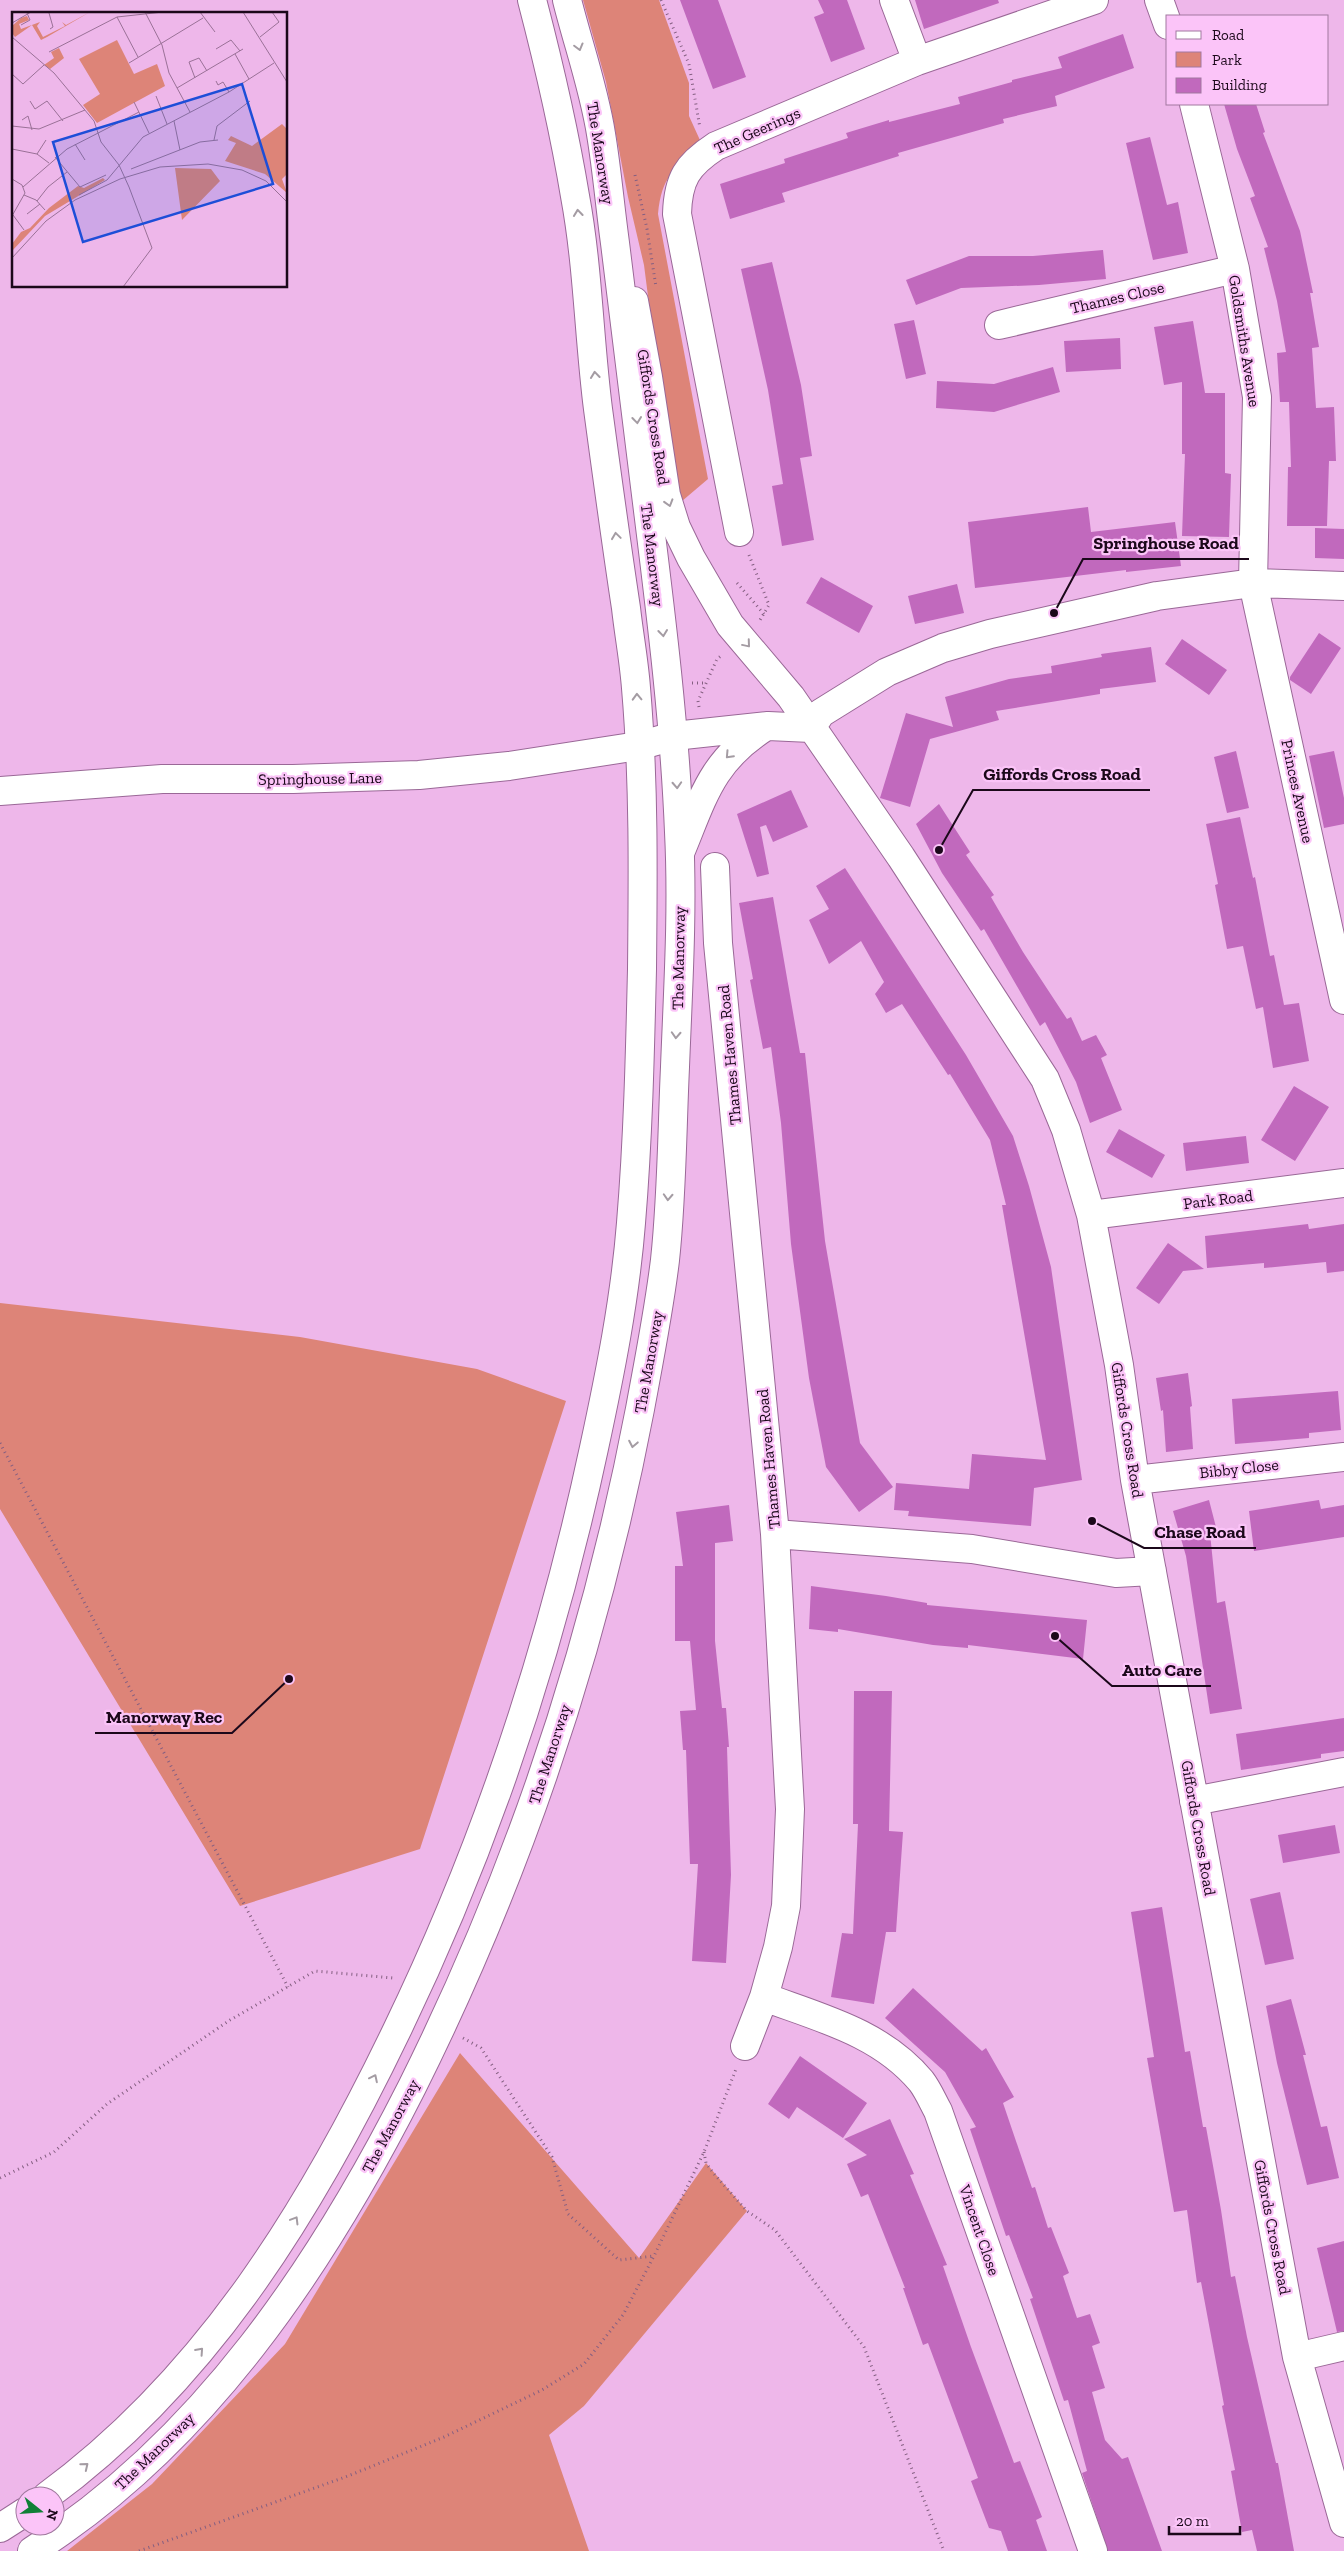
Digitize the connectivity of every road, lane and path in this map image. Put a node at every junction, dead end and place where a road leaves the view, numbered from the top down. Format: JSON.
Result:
{"nodes":[{"id":1,"x":532,"y":0,"type":"edge"},
{"id":2,"x":567,"y":0,"type":"edge"},
{"id":3,"x":661,"y":0,"type":"edge"},
{"id":4,"x":894,"y":0,"type":"edge"},
{"id":5,"x":1094,"y":0,"type":"edge"},
{"id":6,"x":1159,"y":0,"type":"edge"},
{"id":7,"x":1166,"y":19,"type":"edge"},
{"id":8,"x":917,"y":61,"type":"junction"},
{"id":9,"x":1194,"y":105,"type":"edge"},
{"id":10,"x":600,"y":128,"type":"junction"},
{"id":11,"x":701,"y":135,"type":"dead end"},
{"id":12,"x":1235,"y":269,"type":"junction"},
{"id":13,"x":1000,"y":325,"type":"dead end"},
{"id":14,"x":739,"y":532,"type":"joint"},
{"id":15,"x":1253,"y":583,"type":"junction"},
{"id":16,"x":1344,"y":586,"type":"edge"},
{"id":17,"x":764,"y":614,"type":"dead end"},
{"id":18,"x":724,"y":652,"type":"dead end"},
{"id":19,"x":776,"y":679,"type":"junction"},
{"id":20,"x":687,"y":683,"type":"dead end"},
{"id":21,"x":706,"y":683,"type":"junction"},
{"id":22,"x":699,"y":711,"type":"dead end"},
{"id":23,"x":768,"y":726,"type":"junction"},
{"id":24,"x":811,"y":728,"type":"junction"},
{"id":25,"x":674,"y":736,"type":"junction"},
{"id":26,"x":638,"y":746,"type":"junction"},
{"id":27,"x":0,"y":791,"type":"edge"},
{"id":28,"x":680,"y":853,"type":"junction"},
{"id":29,"x":715,"y":867,"type":"dead end"},
{"id":30,"x":1344,"y":1000,"type":"edge"},
{"id":31,"x":1344,"y":1183,"type":"edge"},
{"id":32,"x":1091,"y":1215,"type":"junction"},
{"id":33,"x":0,"y":1444,"type":"edge"},
{"id":34,"x":1344,"y":1457,"type":"edge"},
{"id":35,"x":1135,"y":1480,"type":"junction"},
{"id":36,"x":775,"y":1534,"type":"junction"},
{"id":37,"x":1152,"y":1571,"type":"junction"},
{"id":38,"x":1344,"y":1772,"type":"edge"},
{"id":39,"x":1194,"y":1800,"type":"junction"},
{"id":40,"x":422,"y":1980,"type":"junction"},
{"id":41,"x":288,"y":1987,"type":"junction"},
{"id":42,"x":764,"y":1997,"type":"junction"},
{"id":43,"x":442,"y":2026,"type":"junction"},
{"id":44,"x":745,"y":2046,"type":"joint"},
{"id":45,"x":704,"y":2152,"type":"junction"},
{"id":46,"x":0,"y":2178,"type":"edge"},
{"id":47,"x":654,"y":2256,"type":"junction"},
{"id":48,"x":1344,"y":2346,"type":"edge"},
{"id":49,"x":1298,"y":2357,"type":"junction"},
{"id":50,"x":60,"y":2486,"type":"edge"},
{"id":51,"x":15,"y":2518,"type":"edge"},
{"id":52,"x":1344,"y":2522,"type":"edge"},
{"id":53,"x":0,"y":2528,"type":"edge"},
{"id":54,"x":32,"y":2551,"type":"edge"},
{"id":55,"x":140,"y":2551,"type":"edge"},
{"id":56,"x":944,"y":2551,"type":"edge"},
{"id":57,"x":1094,"y":2551,"type":"edge"}],
"edges":[{"from":26,"to":1,"type":"street","name":"The Manorway","one_way":true},
{"from":2,"to":10,"type":"street","name":"The Manorway","one_way":true},
{"from":3,"to":11,"type":"path"},
{"from":4,"to":8,"type":"street"},
{"from":5,"to":8,"type":"street","name":"The Geerings"},
{"from":6,"to":7,"type":"street"},
{"from":8,"to":14,"type":"street","name":"The Geerings"},
{"from":9,"to":12,"type":"street","name":"Goldsmiths Avenue"},
{"from":10,"to":19,"type":"street","name":"Giffords Cross Road","one_way":true},
{"from":10,"to":25,"type":"street","name":"The Manorway","one_way":true},
{"from":12,"to":13,"type":"street","name":"Thames Close"},
{"from":12,"to":15,"type":"street","name":"Goldsmiths Avenue"},
{"from":14,"to":17,"type":"path"},
{"from":15,"to":16,"type":"street"},
{"from":15,"to":24,"type":"street"},
{"from":15,"to":30,"type":"street","name":"Princes Avenue"},
{"from":18,"to":21,"type":"path"},
{"from":19,"to":23,"type":"street"},
{"from":19,"to":24,"type":"street","name":"Giffords Cross Road"},
{"from":20,"to":21,"type":"path"},
{"from":21,"to":22,"type":"path"},
{"from":23,"to":24,"type":"street","name":"Springhouse Lane"},
{"from":23,"to":25,"type":"street","name":"Springhouse Lane"},
{"from":23,"to":28,"type":"street","one_way":true},
{"from":24,"to":32,"type":"street","name":"Giffords Cross Road"},
{"from":25,"to":26,"type":"street","name":"Springhouse Lane"},
{"from":25,"to":28,"type":"street","name":"The Manorway","one_way":true},
{"from":26,"to":27,"type":"street","name":"Springhouse Lane"},
{"from":26,"to":40,"type":"street","name":"The Manorway"},
{"from":28,"to":43,"type":"street","name":"The Manorway","one_way":true},
{"from":29,"to":36,"type":"street","name":"Thames Haven Road"},
{"from":31,"to":32,"type":"street","name":"Park Road"},
{"from":32,"to":35,"type":"street","name":"Giffords Cross Road"},
{"from":33,"to":41,"type":"path"},
{"from":34,"to":35,"type":"street","name":"Bibby Close"},
{"from":35,"to":37,"type":"street","name":"Giffords Cross Road"},
{"from":36,"to":37,"type":"street"},
{"from":36,"to":42,"type":"street","name":"Thames Haven Road"},
{"from":37,"to":39,"type":"street","name":"Giffords Cross Road"},
{"from":38,"to":39,"type":"street"},
{"from":39,"to":49,"type":"street","name":"Giffords Cross Road"},
{"from":40,"to":41,"type":"path"},
{"from":50,"to":40,"type":"street","name":"The Manorway","one_way":true},
{"from":41,"to":46,"type":"path"},
{"from":42,"to":44,"type":"street","name":"Thames Haven Road"},
{"from":42,"to":57,"type":"street","name":"Vincent Close"},
{"from":43,"to":47,"type":"path"},
{"from":43,"to":54,"type":"street","name":"The Manorway"},
{"from":44,"to":45,"type":"path"},
{"from":45,"to":47,"type":"path"},
{"from":45,"to":56,"type":"path"},
{"from":47,"to":55,"type":"path"},
{"from":48,"to":49,"type":"street"},
{"from":49,"to":52,"type":"street","name":"Giffords Cross Road"},
{"from":51,"to":53,"type":"street"}]}
